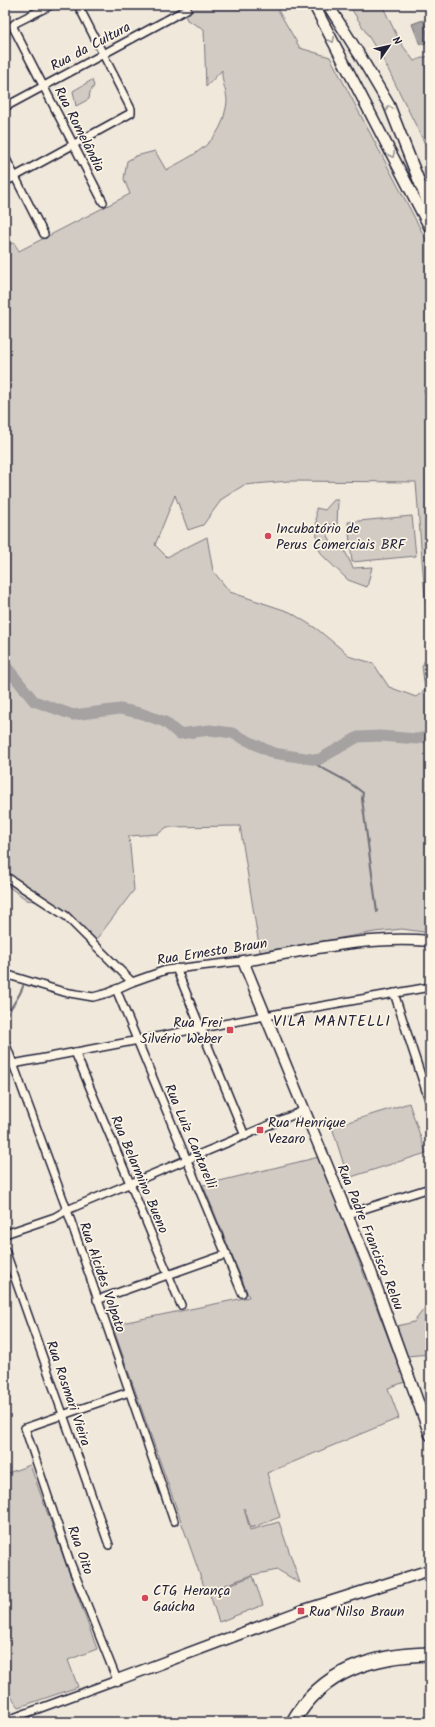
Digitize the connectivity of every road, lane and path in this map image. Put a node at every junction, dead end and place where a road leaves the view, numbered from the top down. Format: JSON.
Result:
{"nodes":[{"id":1,"x":51,"y":5,"type":"edge"},
{"id":2,"x":78,"y":5,"type":"edge"},
{"id":3,"x":314,"y":5,"type":"edge"},
{"id":4,"x":328,"y":5,"type":"edge"},
{"id":5,"x":187,"y":9,"type":"dead end"},
{"id":6,"x":103,"y":54,"type":"junction"},
{"id":7,"x":43,"y":86,"type":"junction"},
{"id":8,"x":5,"y":107,"type":"edge"},
{"id":9,"x":73,"y":145,"type":"junction"},
{"id":10,"x":5,"y":157,"type":"edge"},
{"id":11,"x":15,"y":176,"type":"junction"},
{"id":12,"x":5,"y":182,"type":"edge"},
{"id":13,"x":103,"y":202,"type":"dead end"},
{"id":14,"x":430,"y":209,"type":"edge"},
{"id":15,"x":430,"y":228,"type":"edge"},
{"id":16,"x":44,"y":234,"type":"dead end"},
{"id":17,"x":5,"y":876,"type":"edge"},
{"id":18,"x":430,"y":941,"type":"edge"},
{"id":19,"x":243,"y":962,"type":"junction"},
{"id":20,"x":176,"y":968,"type":"junction"},
{"id":21,"x":5,"y":974,"type":"edge"},
{"id":22,"x":132,"y":982,"type":"junction"},
{"id":23,"x":430,"y":986,"type":"edge"},
{"id":24,"x":116,"y":989,"type":"junction"},
{"id":25,"x":394,"y":993,"type":"junction"},
{"id":26,"x":265,"y":1016,"type":"junction"},
{"id":27,"x":201,"y":1029,"type":"junction"},
{"id":28,"x":138,"y":1041,"type":"junction"},
{"id":29,"x":5,"y":1042,"type":"edge"},
{"id":30,"x":75,"y":1052,"type":"junction"},
{"id":31,"x":13,"y":1064,"type":"junction"},
{"id":32,"x":430,"y":1103,"type":"edge"},
{"id":33,"x":305,"y":1110,"type":"junction"},
{"id":34,"x":245,"y":1136,"type":"junction"},
{"id":35,"x":187,"y":1160,"type":"junction"},
{"id":36,"x":130,"y":1183,"type":"junction"},
{"id":37,"x":430,"y":1188,"type":"edge"},
{"id":38,"x":67,"y":1210,"type":"junction"},
{"id":39,"x":348,"y":1214,"type":"junction"},
{"id":40,"x":5,"y":1234,"type":"edge"},
{"id":41,"x":5,"y":1250,"type":"edge"},
{"id":42,"x":226,"y":1254,"type":"junction"},
{"id":43,"x":169,"y":1275,"type":"junction"},
{"id":44,"x":242,"y":1293,"type":"dead end"},
{"id":45,"x":97,"y":1300,"type":"junction"},
{"id":46,"x":181,"y":1305,"type":"dead end"},
{"id":47,"x":129,"y":1392,"type":"junction"},
{"id":48,"x":63,"y":1415,"type":"junction"},
{"id":49,"x":430,"y":1435,"type":"edge"},
{"id":50,"x":174,"y":1521,"type":"dead end"},
{"id":51,"x":109,"y":1545,"type":"dead end"},
{"id":52,"x":430,"y":1570,"type":"edge"},
{"id":53,"x":430,"y":1654,"type":"edge"},
{"id":54,"x":117,"y":1680,"type":"junction"},
{"id":55,"x":5,"y":1721,"type":"edge"},
{"id":56,"x":293,"y":1722,"type":"edge"}],
"edges":[{"from":1,"to":7,"type":"street","name":"Rua Romelândia"},
{"from":2,"to":6,"type":"street"},
{"from":3,"to":15,"type":"street","one_way":true},
{"from":14,"to":4,"type":"street","one_way":true},
{"from":5,"to":6,"type":"street","name":"Rua da Cultura"},
{"from":6,"to":7,"type":"street","name":"Rua da Cultura"},
{"from":6,"to":9,"type":"street"},
{"from":7,"to":8,"type":"street","name":"Rua da Cultura"},
{"from":7,"to":9,"type":"street","name":"Rua Romelândia"},
{"from":9,"to":11,"type":"street"},
{"from":9,"to":13,"type":"street","name":"Rua Romelândia"},
{"from":10,"to":11,"type":"street"},
{"from":11,"to":12,"type":"street"},
{"from":11,"to":16,"type":"street"},
{"from":17,"to":22,"type":"street"},
{"from":18,"to":19,"type":"street","name":"Rua Ernesto Braun"},
{"from":19,"to":20,"type":"street","name":"Rua Ernesto Braun"},
{"from":19,"to":26,"type":"street","name":"Rua Padre Francisco Relou"},
{"from":20,"to":22,"type":"street","name":"Rua Ernesto Braun"},
{"from":20,"to":27,"type":"street"},
{"from":21,"to":24,"type":"street","name":"Rua Ernesto Braun"},
{"from":22,"to":24,"type":"street","name":"Rua Ernesto Braun"},
{"from":23,"to":25,"type":"street"},
{"from":24,"to":28,"type":"street","name":"Rua Luiz Cantarelli"},
{"from":25,"to":26,"type":"street"},
{"from":25,"to":32,"type":"street"},
{"from":26,"to":27,"type":"street"},
{"from":26,"to":33,"type":"street","name":"Rua Padre Francisco Relou"},
{"from":27,"to":28,"type":"street"},
{"from":27,"to":34,"type":"street"},
{"from":28,"to":30,"type":"street"},
{"from":28,"to":35,"type":"street","name":"Rua Luiz Cantarelli"},
{"from":29,"to":31,"type":"street","name":"Rua Alcides Volpato"},
{"from":30,"to":31,"type":"street"},
{"from":30,"to":36,"type":"street","name":"Rua Belarmino Bueno"},
{"from":31,"to":38,"type":"street","name":"Rua Alcides Volpato"},
{"from":33,"to":34,"type":"street"},
{"from":33,"to":39,"type":"street","name":"Rua Padre Francisco Relou"},
{"from":34,"to":35,"type":"street"},
{"from":35,"to":36,"type":"street"},
{"from":35,"to":42,"type":"street","name":"Rua Luiz Cantarelli"},
{"from":36,"to":38,"type":"street"},
{"from":36,"to":43,"type":"street","name":"Rua Belarmino Bueno"},
{"from":37,"to":39,"type":"street"},
{"from":38,"to":40,"type":"street"},
{"from":38,"to":45,"type":"street","name":"Rua Alcides Volpato"},
{"from":39,"to":49,"type":"street","name":"Rua Padre Francisco Relou"},
{"from":41,"to":48,"type":"street","name":"Rua Rosmari Vieira"},
{"from":42,"to":43,"type":"street"},
{"from":42,"to":44,"type":"street","name":"Rua Luiz Cantarelli"},
{"from":43,"to":45,"type":"street"},
{"from":43,"to":46,"type":"street","name":"Rua Belarmino Bueno"},
{"from":45,"to":47,"type":"street","name":"Rua Alcides Volpato"},
{"from":47,"to":48,"type":"street"},
{"from":47,"to":50,"type":"street","name":"Rua Alcides Volpato"},
{"from":48,"to":51,"type":"street","name":"Rua Rosmari Vieira"},
{"from":48,"to":54,"type":"street","name":"Rua Oito"},
{"from":52,"to":54,"type":"street"},
{"from":53,"to":56,"type":"highway"},
{"from":54,"to":55,"type":"street"}]}
